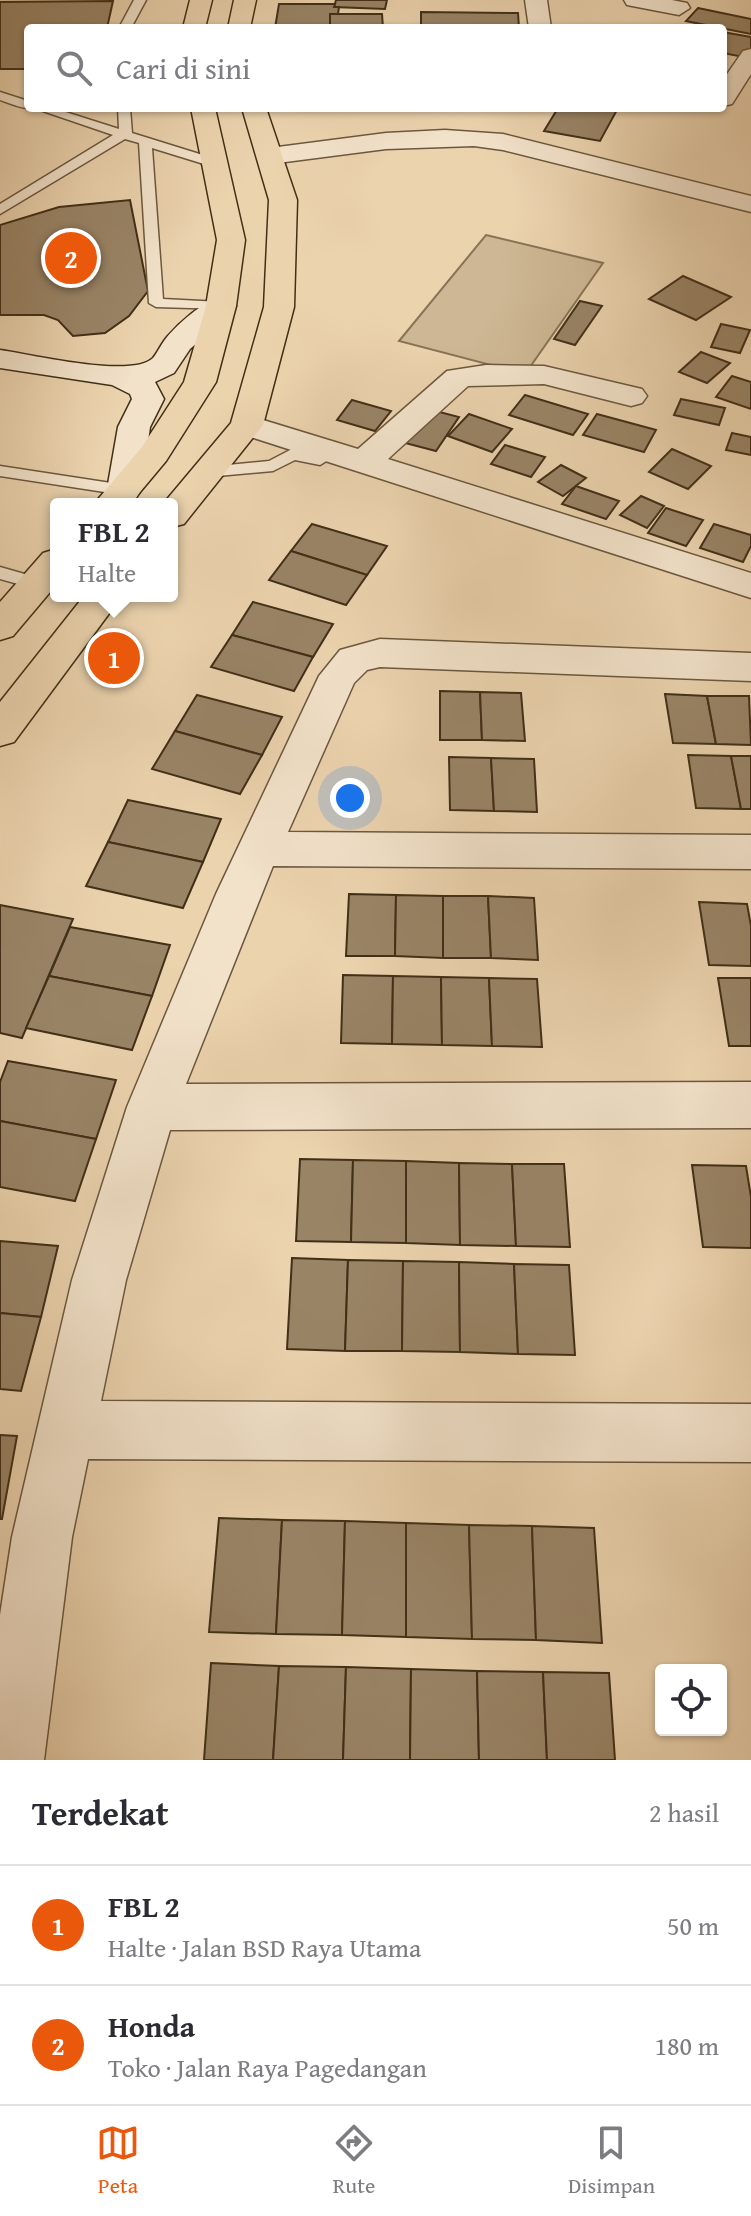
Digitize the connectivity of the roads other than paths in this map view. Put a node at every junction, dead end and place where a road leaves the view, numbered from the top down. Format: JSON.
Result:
{"nodes":[{"id":1,"x":140,"y":0,"type":"edge"},
{"id":2,"x":201,"y":0,"type":"edge"},
{"id":3,"x":245,"y":0,"type":"edge"},
{"id":4,"x":536,"y":0,"type":"edge"},
{"id":5,"x":635,"y":0,"type":"edge"},
{"id":6,"x":682,"y":4,"type":"edge"},
{"id":7,"x":127,"y":24,"type":"edge"},
{"id":8,"x":195,"y":24,"type":"edge"},
{"id":9,"x":240,"y":24,"type":"edge"},
{"id":10,"x":539,"y":24,"type":"edge"},
{"id":11,"x":664,"y":24,"type":"edge"},
{"id":12,"x":751,"y":56,"type":"edge"},
{"id":13,"x":3,"y":100,"type":"edge"},
{"id":14,"x":24,"y":104,"type":"edge"},
{"id":15,"x":728,"y":106,"type":"edge"},
{"id":16,"x":54,"y":112,"type":"edge"},
{"id":17,"x":124,"y":112,"type":"edge"},
{"id":18,"x":204,"y":112,"type":"edge"},
{"id":19,"x":255,"y":112,"type":"edge"},
{"id":20,"x":126,"y":133,"type":"junction"},
{"id":21,"x":145,"y":141,"type":"junction"},
{"id":22,"x":270,"y":156,"type":"junction"},
{"id":23,"x":217,"y":164,"type":"junction"},
{"id":24,"x":751,"y":204,"type":"edge"},
{"id":25,"x":0,"y":210,"type":"edge"},
{"id":26,"x":221,"y":306,"type":"junction"},
{"id":27,"x":0,"y":359,"type":"edge"},
{"id":28,"x":120,"y":377,"type":"junction"},
{"id":29,"x":631,"y":396,"type":"dead end"},
{"id":30,"x":247,"y":425,"type":"junction"},
{"id":31,"x":320,"y":460,"type":"dead end"},
{"id":32,"x":363,"y":463,"type":"junction"},
{"id":33,"x":0,"y":471,"type":"edge"},
{"id":34,"x":207,"y":472,"type":"junction"},
{"id":35,"x":118,"y":497,"type":"edge"},
{"id":36,"x":178,"y":508,"type":"edge"},
{"id":37,"x":46,"y":572,"type":"edge"},
{"id":38,"x":0,"y":573,"type":"edge"},
{"id":39,"x":751,"y":586,"type":"edge"},
{"id":40,"x":99,"y":602,"type":"edge"},
{"id":41,"x":1,"y":623,"type":"edge"},
{"id":42,"x":751,"y":667,"type":"edge"},
{"id":43,"x":0,"y":731,"type":"edge"},
{"id":44,"x":258,"y":849,"type":"junction"},
{"id":45,"x":751,"y":852,"type":"edge"},
{"id":46,"x":751,"y":1105,"type":"edge"},
{"id":47,"x":152,"y":1107,"type":"junction"},
{"id":48,"x":66,"y":1430,"type":"junction"},
{"id":49,"x":751,"y":1433,"type":"edge"},
{"id":50,"x":11,"y":1760,"type":"edge"}],
"edges":[{"from":1,"to":7,"type":"lane"},
{"from":2,"to":8,"type":"main road"},
{"from":3,"to":9,"type":"main road"},
{"from":4,"to":10,"type":"street"},
{"from":5,"to":6,"type":"street"},
{"from":6,"to":11,"type":"street"},
{"from":12,"to":15,"type":"street"},
{"from":13,"to":14,"type":"lane"},
{"from":16,"to":20,"type":"lane"},
{"from":17,"to":20,"type":"lane"},
{"from":18,"to":23,"type":"main road"},
{"from":19,"to":22,"type":"main road"},
{"from":20,"to":21,"type":"lane"},
{"from":20,"to":25,"type":"lane"},
{"from":21,"to":23,"type":"lane"},
{"from":21,"to":26,"type":"lane"},
{"from":22,"to":24,"type":"street"},
{"from":22,"to":30,"type":"main road"},
{"from":23,"to":26,"type":"main road"},
{"from":26,"to":28,"type":"street"},
{"from":26,"to":35,"type":"main road"},
{"from":27,"to":28,"type":"street"},
{"from":28,"to":35,"type":"street"},
{"from":29,"to":32,"type":"street"},
{"from":30,"to":32,"type":"street"},
{"from":30,"to":34,"type":"main road"},
{"from":31,"to":34,"type":"lane"},
{"from":32,"to":39,"type":"street"},
{"from":33,"to":35,"type":"lane"},
{"from":34,"to":36,"type":"main road"},
{"from":37,"to":38,"type":"lane"},
{"from":37,"to":41,"type":"main road"},
{"from":40,"to":43,"type":"main road"},
{"from":42,"to":44,"type":"street"},
{"from":44,"to":45,"type":"street"},
{"from":44,"to":47,"type":"street"},
{"from":46,"to":47,"type":"street"},
{"from":47,"to":48,"type":"street"},
{"from":48,"to":49,"type":"street"},
{"from":48,"to":50,"type":"street"}]}
